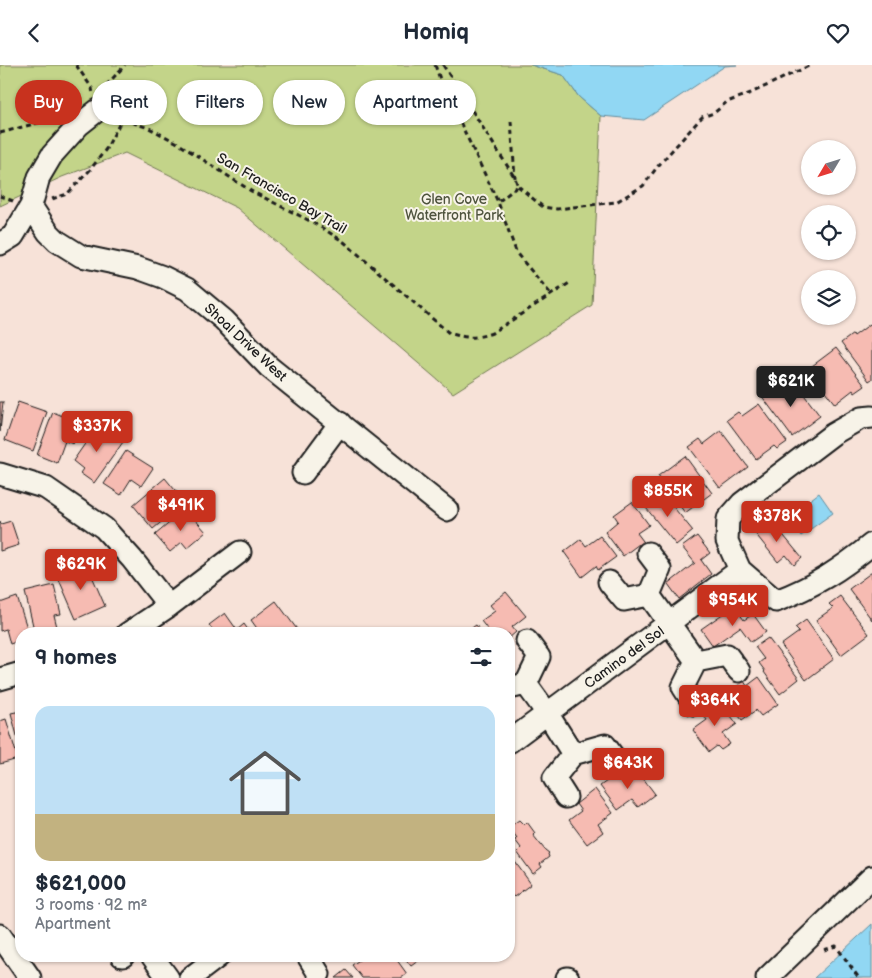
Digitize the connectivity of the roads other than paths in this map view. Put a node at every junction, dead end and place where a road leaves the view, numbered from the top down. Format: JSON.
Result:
{"nodes":[{"id":1,"x":92,"y":115,"type":"edge"},
{"id":2,"x":31,"y":206,"type":"junction"},
{"id":3,"x":0,"y":244,"type":"edge"},
{"id":4,"x":872,"y":417,"type":"edge"},
{"id":5,"x":340,"y":423,"type":"junction"},
{"id":6,"x":303,"y":473,"type":"dead end"},
{"id":7,"x":0,"y":474,"type":"edge"},
{"id":8,"x":447,"y":510,"type":"dead end"},
{"id":9,"x":872,"y":544,"type":"edge"},
{"id":10,"x":240,"y":552,"type":"dead end"},
{"id":11,"x":648,"y":553,"type":"dead end"},
{"id":12,"x":740,"y":570,"type":"junction"},
{"id":13,"x":609,"y":582,"type":"dead end"},
{"id":14,"x":649,"y":595,"type":"junction"},
{"id":15,"x":169,"y":606,"type":"junction"},
{"id":16,"x":669,"y":623,"type":"junction"},
{"id":17,"x":138,"y":627,"type":"edge"},
{"id":18,"x":527,"y":641,"type":"dead end"},
{"id":19,"x":696,"y":661,"type":"junction"},
{"id":20,"x":739,"y":671,"type":"dead end"},
{"id":21,"x":15,"y":675,"type":"edge"},
{"id":22,"x":0,"y":679,"type":"edge"},
{"id":23,"x":517,"y":686,"type":"edge"},
{"id":24,"x":694,"y":704,"type":"dead end"},
{"id":25,"x":547,"y":713,"type":"junction"},
{"id":26,"x":515,"y":737,"type":"edge"},
{"id":27,"x":573,"y":754,"type":"junction"},
{"id":28,"x":615,"y":759,"type":"dead end"},
{"id":29,"x":566,"y":797,"type":"dead end"},
{"id":30,"x":872,"y":877,"type":"edge"},
{"id":31,"x":0,"y":935,"type":"edge"},
{"id":32,"x":15,"y":956,"type":"edge"},
{"id":33,"x":19,"y":962,"type":"edge"},
{"id":34,"x":156,"y":962,"type":"edge"},
{"id":35,"x":211,"y":962,"type":"edge"},
{"id":36,"x":30,"y":978,"type":"edge"},
{"id":37,"x":168,"y":978,"type":"edge"},
{"id":38,"x":190,"y":978,"type":"edge"},
{"id":39,"x":767,"y":978,"type":"edge"}],
"edges":[{"from":1,"to":2,"type":"street"},
{"from":2,"to":3,"type":"street"},
{"from":2,"to":5,"type":"street","name":"Shoal Drive West"},
{"from":4,"to":12,"type":"street"},
{"from":5,"to":6,"type":"street"},
{"from":5,"to":8,"type":"street","name":"Shoal Drive West"},
{"from":7,"to":15,"type":"street"},
{"from":9,"to":12,"type":"street"},
{"from":10,"to":15,"type":"street"},
{"from":11,"to":14,"type":"street"},
{"from":12,"to":16,"type":"street","name":"Camino del Sol"},
{"from":13,"to":14,"type":"street"},
{"from":14,"to":16,"type":"street"},
{"from":15,"to":17,"type":"street"},
{"from":16,"to":19,"type":"street"},
{"from":16,"to":25,"type":"street","name":"Camino del Sol"},
{"from":18,"to":23,"type":"street"},
{"from":19,"to":20,"type":"street"},
{"from":19,"to":24,"type":"street"},
{"from":21,"to":22,"type":"street"},
{"from":23,"to":25,"type":"street"},
{"from":25,"to":26,"type":"street","name":"Camino del Sol"},
{"from":25,"to":27,"type":"street"},
{"from":27,"to":28,"type":"street"},
{"from":27,"to":29,"type":"street"},
{"from":30,"to":39,"type":"street"},
{"from":31,"to":32,"type":"street"},
{"from":33,"to":36,"type":"street"},
{"from":34,"to":37,"type":"street"},
{"from":35,"to":38,"type":"street"}]}
